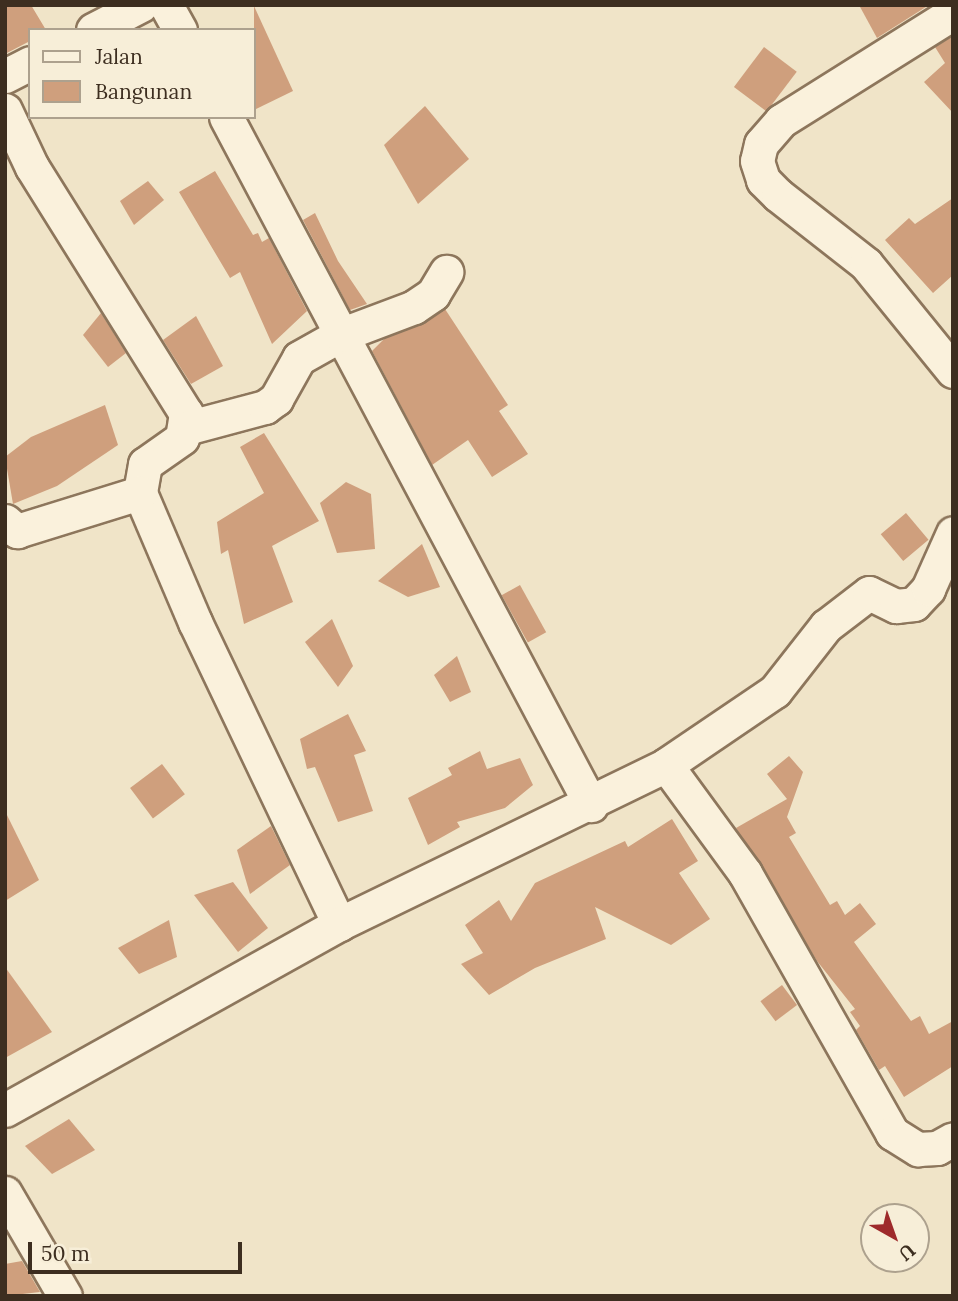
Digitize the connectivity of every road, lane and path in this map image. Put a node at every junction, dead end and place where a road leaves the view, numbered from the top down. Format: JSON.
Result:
{"nodes":[{"id":1,"x":141,"y":5,"type":"edge"},
{"id":2,"x":166,"y":5,"type":"edge"},
{"id":3,"x":953,"y":13,"type":"edge"},
{"id":4,"x":97,"y":28,"type":"edge"},
{"id":5,"x":179,"y":28,"type":"edge"},
{"id":6,"x":28,"y":64,"type":"edge"},
{"id":7,"x":5,"y":76,"type":"edge"},
{"id":8,"x":5,"y":110,"type":"edge"},
{"id":9,"x":227,"y":119,"type":"edge"},
{"id":10,"x":446,"y":272,"type":"dead end"},
{"id":11,"x":340,"y":335,"type":"junction"},
{"id":12,"x":953,"y":372,"type":"edge"},
{"id":13,"x":186,"y":428,"type":"junction"},
{"id":14,"x":140,"y":493,"type":"junction"},
{"id":15,"x":5,"y":521,"type":"edge"},
{"id":16,"x":953,"y":533,"type":"edge"},
{"id":17,"x":666,"y":765,"type":"junction"},
{"id":18,"x":591,"y":805,"type":"junction"},
{"id":19,"x":339,"y":924,"type":"junction"},
{"id":20,"x":5,"y":1110,"type":"edge"},
{"id":21,"x":953,"y":1139,"type":"edge"},
{"id":22,"x":5,"y":1193,"type":"edge"},
{"id":23,"x":65,"y":1296,"type":"edge"}],
"edges":[{"from":1,"to":4,"type":"street"},
{"from":2,"to":5,"type":"street"},
{"from":3,"to":12,"type":"street"},
{"from":6,"to":7,"type":"street"},
{"from":8,"to":13,"type":"street"},
{"from":9,"to":11,"type":"street"},
{"from":10,"to":11,"type":"street"},
{"from":11,"to":13,"type":"street"},
{"from":11,"to":18,"type":"street"},
{"from":13,"to":14,"type":"street"},
{"from":14,"to":15,"type":"street"},
{"from":14,"to":19,"type":"street"},
{"from":16,"to":17,"type":"street"},
{"from":17,"to":18,"type":"street"},
{"from":17,"to":21,"type":"street"},
{"from":18,"to":19,"type":"street"},
{"from":19,"to":20,"type":"street"},
{"from":22,"to":23,"type":"street"}]}
